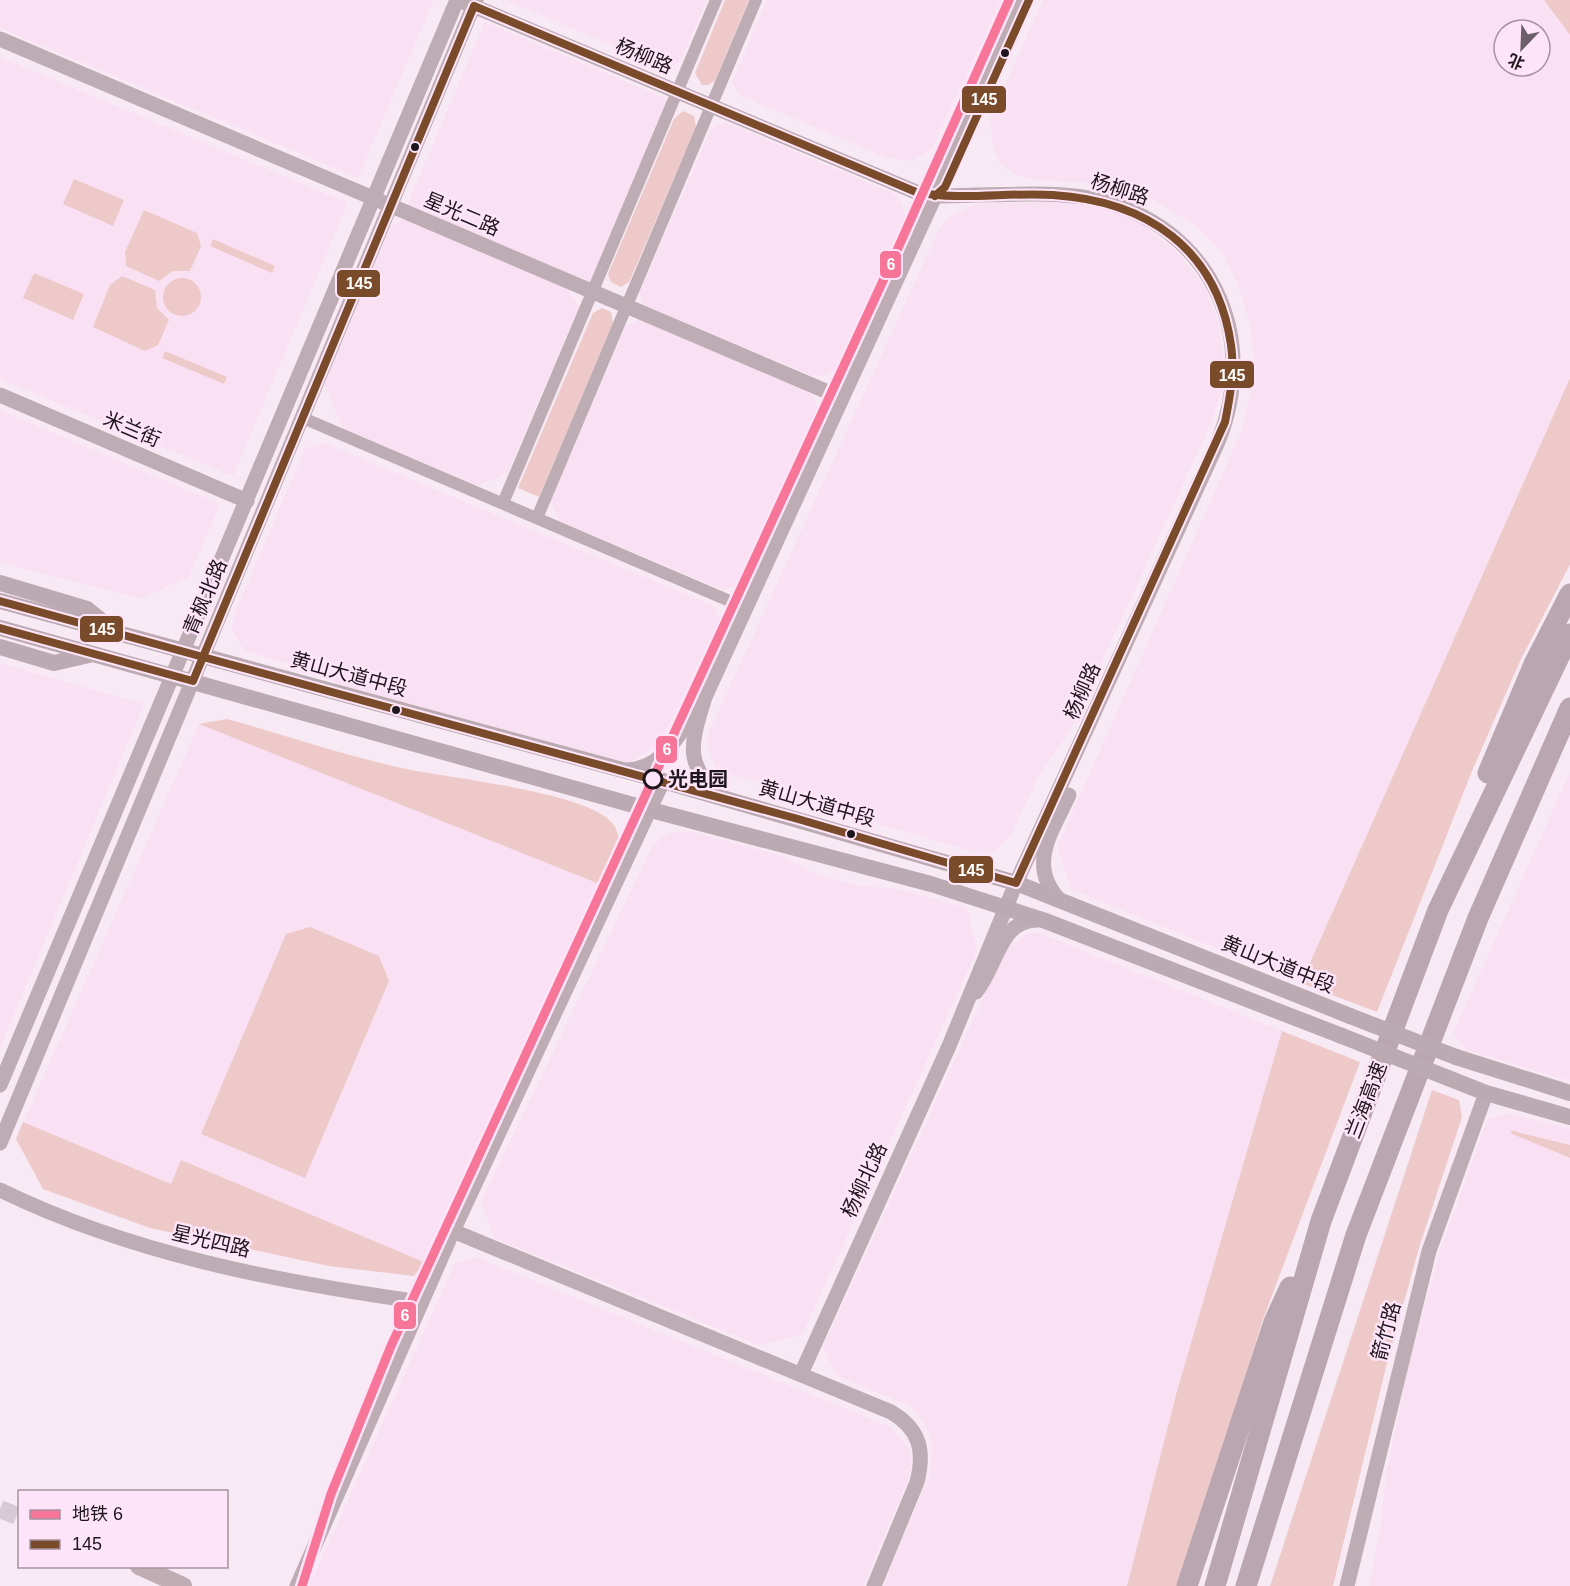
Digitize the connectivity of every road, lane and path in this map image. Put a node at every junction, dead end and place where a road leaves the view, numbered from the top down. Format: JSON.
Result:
{"nodes":[{"id":1,"x":458,"y":0,"type":"edge"},
{"id":2,"x":716,"y":0,"type":"edge"},
{"id":3,"x":756,"y":0,"type":"edge"},
{"id":4,"x":1021,"y":0,"type":"edge"},
{"id":5,"x":1029,"y":0,"type":"edge"},
{"id":6,"x":477,"y":2,"type":"edge"},
{"id":7,"x":0,"y":39,"type":"edge"},
{"id":8,"x":679,"y":88,"type":"junction"},
{"id":9,"x":713,"y":102,"type":"junction"},
{"id":10,"x":938,"y":190,"type":"junction"},
{"id":11,"x":373,"y":198,"type":"junction"},
{"id":12,"x":391,"y":206,"type":"junction"},
{"id":13,"x":594,"y":293,"type":"junction"},
{"id":14,"x":627,"y":306,"type":"junction"},
{"id":15,"x":0,"y":395,"type":"edge"},
{"id":16,"x":842,"y":398,"type":"junction"},
{"id":17,"x":303,"y":418,"type":"junction"},
{"id":18,"x":247,"y":501,"type":"junction"},
{"id":19,"x":503,"y":503,"type":"junction"},
{"id":20,"x":537,"y":518,"type":"junction"},
{"id":21,"x":0,"y":583,"type":"edge"},
{"id":22,"x":1570,"y":594,"type":"edge"},
{"id":23,"x":0,"y":602,"type":"edge"},
{"id":24,"x":746,"y":608,"type":"junction"},
{"id":25,"x":0,"y":628,"type":"edge"},
{"id":26,"x":119,"y":634,"type":"junction"},
{"id":27,"x":1570,"y":634,"type":"edge"},
{"id":28,"x":0,"y":647,"type":"edge"},
{"id":29,"x":184,"y":651,"type":"junction"},
{"id":30,"x":93,"y":654,"type":"junction"},
{"id":31,"x":203,"y":657,"type":"junction"},
{"id":32,"x":174,"y":676,"type":"junction"},
{"id":33,"x":193,"y":681,"type":"junction"},
{"id":34,"x":705,"y":697,"type":"junction"},
{"id":35,"x":1570,"y":708,"type":"edge"},
{"id":36,"x":621,"y":770,"type":"junction"},
{"id":37,"x":663,"y":782,"type":"junction"},
{"id":38,"x":720,"y":797,"type":"junction"},
{"id":39,"x":651,"y":810,"type":"junction"},
{"id":40,"x":1016,"y":884,"type":"junction"},
{"id":41,"x":1058,"y":898,"type":"junction"},
{"id":42,"x":1006,"y":907,"type":"junction"},
{"id":43,"x":1438,"y":910,"type":"junction"},
{"id":44,"x":1042,"y":920,"type":"junction"},
{"id":45,"x":967,"y":1004,"type":"junction"},
{"id":46,"x":0,"y":1086,"type":"edge"},
{"id":47,"x":1486,"y":1093,"type":"junction"},
{"id":48,"x":1570,"y":1093,"type":"edge"},
{"id":49,"x":1570,"y":1117,"type":"edge"},
{"id":50,"x":0,"y":1143,"type":"edge"},
{"id":51,"x":0,"y":1190,"type":"edge"},
{"id":52,"x":1321,"y":1221,"type":"junction"},
{"id":53,"x":453,"y":1231,"type":"junction"},
{"id":54,"x":422,"y":1302,"type":"junction"},
{"id":55,"x":801,"y":1374,"type":"junction"},
{"id":56,"x":141,"y":1568,"type":"edge"},
{"id":57,"x":142,"y":1568,"type":"edge"},
{"id":58,"x":166,"y":1586,"type":"edge"},
{"id":59,"x":183,"y":1586,"type":"edge"},
{"id":60,"x":297,"y":1586,"type":"edge"},
{"id":61,"x":874,"y":1586,"type":"edge"},
{"id":62,"x":1187,"y":1586,"type":"edge"},
{"id":63,"x":1215,"y":1586,"type":"edge"},
{"id":64,"x":1246,"y":1586,"type":"edge"},
{"id":65,"x":1347,"y":1586,"type":"edge"}],
"edges":[{"from":1,"to":6,"type":"street","name":"杨柳路"},
{"from":1,"to":11,"type":"street","name":"青枫北路"},
{"from":2,"to":8,"type":"street"},
{"from":3,"to":9,"type":"street"},
{"from":4,"to":10,"type":"street"},
{"from":5,"to":10,"type":"street"},
{"from":6,"to":8,"type":"street","name":"杨柳路"},
{"from":6,"to":12,"type":"street","name":"青枫北路"},
{"from":7,"to":11,"type":"street","name":"星光二路"},
{"from":8,"to":9,"type":"street","name":"杨柳路"},
{"from":8,"to":13,"type":"street"},
{"from":9,"to":10,"type":"street","name":"杨柳路"},
{"from":9,"to":14,"type":"street"},
{"from":10,"to":16,"type":"street"},
{"from":10,"to":40,"type":"street","name":"杨柳路"},
{"from":10,"to":41,"type":"street","name":"杨柳路"},
{"from":11,"to":12,"type":"street","name":"星光二路"},
{"from":11,"to":18,"type":"street","name":"青枫北路"},
{"from":12,"to":13,"type":"street","name":"星光二路"},
{"from":12,"to":17,"type":"street","name":"青枫北路"},
{"from":13,"to":14,"type":"street","name":"星光二路"},
{"from":13,"to":19,"type":"street"},
{"from":14,"to":16,"type":"street","name":"星光二路"},
{"from":14,"to":20,"type":"street"},
{"from":15,"to":18,"type":"street","name":"米兰街"},
{"from":16,"to":24,"type":"street"},
{"from":17,"to":19,"type":"street"},
{"from":17,"to":31,"type":"street","name":"青枫北路"},
{"from":18,"to":29,"type":"street","name":"青枫北路"},
{"from":19,"to":20,"type":"street"},
{"from":20,"to":24,"type":"street"},
{"from":21,"to":26,"type":"main road"},
{"from":22,"to":43,"type":"highway"},
{"from":23,"to":26,"type":"main road","name":"黄山大道中段"},
{"from":24,"to":34,"type":"street"},
{"from":25,"to":30,"type":"main road"},
{"from":26,"to":29,"type":"main road","name":"黄山大道中段"},
{"from":27,"to":43,"type":"highway","name":"兰海高速"},
{"from":28,"to":30,"type":"main road"},
{"from":29,"to":31,"type":"main road","name":"黄山大道中段"},
{"from":29,"to":32,"type":"street","name":"青枫北路"},
{"from":30,"to":32,"type":"main road"},
{"from":31,"to":33,"type":"street","name":"青枫北路"},
{"from":31,"to":36,"type":"main road","name":"黄山大道中段"},
{"from":32,"to":33,"type":"main road"},
{"from":32,"to":46,"type":"street","name":"青枫北路"},
{"from":33,"to":39,"type":"main road"},
{"from":33,"to":50,"type":"street","name":"青枫北路"},
{"from":34,"to":36,"type":"street"},
{"from":34,"to":38,"type":"street"},
{"from":35,"to":64,"type":"highway","name":"兰海高速"},
{"from":36,"to":37,"type":"main road","name":"黄山大道中段"},
{"from":37,"to":38,"type":"main road","name":"黄山大道中段"},
{"from":37,"to":39,"type":"street"},
{"from":38,"to":40,"type":"main road","name":"黄山大道中段"},
{"from":39,"to":42,"type":"main road"},
{"from":39,"to":53,"type":"street"},
{"from":40,"to":41,"type":"main road","name":"黄山大道中段"},
{"from":40,"to":42,"type":"street","name":"杨柳路"},
{"from":41,"to":48,"type":"main road","name":"黄山大道中段","bridge":true},
{"from":42,"to":44,"type":"main road"},
{"from":42,"to":45,"type":"street","name":"杨柳路"},
{"from":43,"to":52,"type":"highway","name":"兰海高速"},
{"from":44,"to":45,"type":"street"},
{"from":44,"to":47,"type":"main road","bridge":true},
{"from":45,"to":55,"type":"street","name":"杨柳北路"},
{"from":47,"to":49,"type":"main road"},
{"from":47,"to":65,"type":"street","name":"箭竹路"},
{"from":51,"to":54,"type":"street","name":"星光四路"},
{"from":52,"to":62,"type":"highway"},
{"from":52,"to":63,"type":"highway","name":"兰海高速"},
{"from":53,"to":54,"type":"street"},
{"from":53,"to":55,"type":"street"},
{"from":54,"to":60,"type":"street"},
{"from":55,"to":61,"type":"street"},
{"from":56,"to":58,"type":"main road"},
{"from":57,"to":59,"type":"main road"}]}
